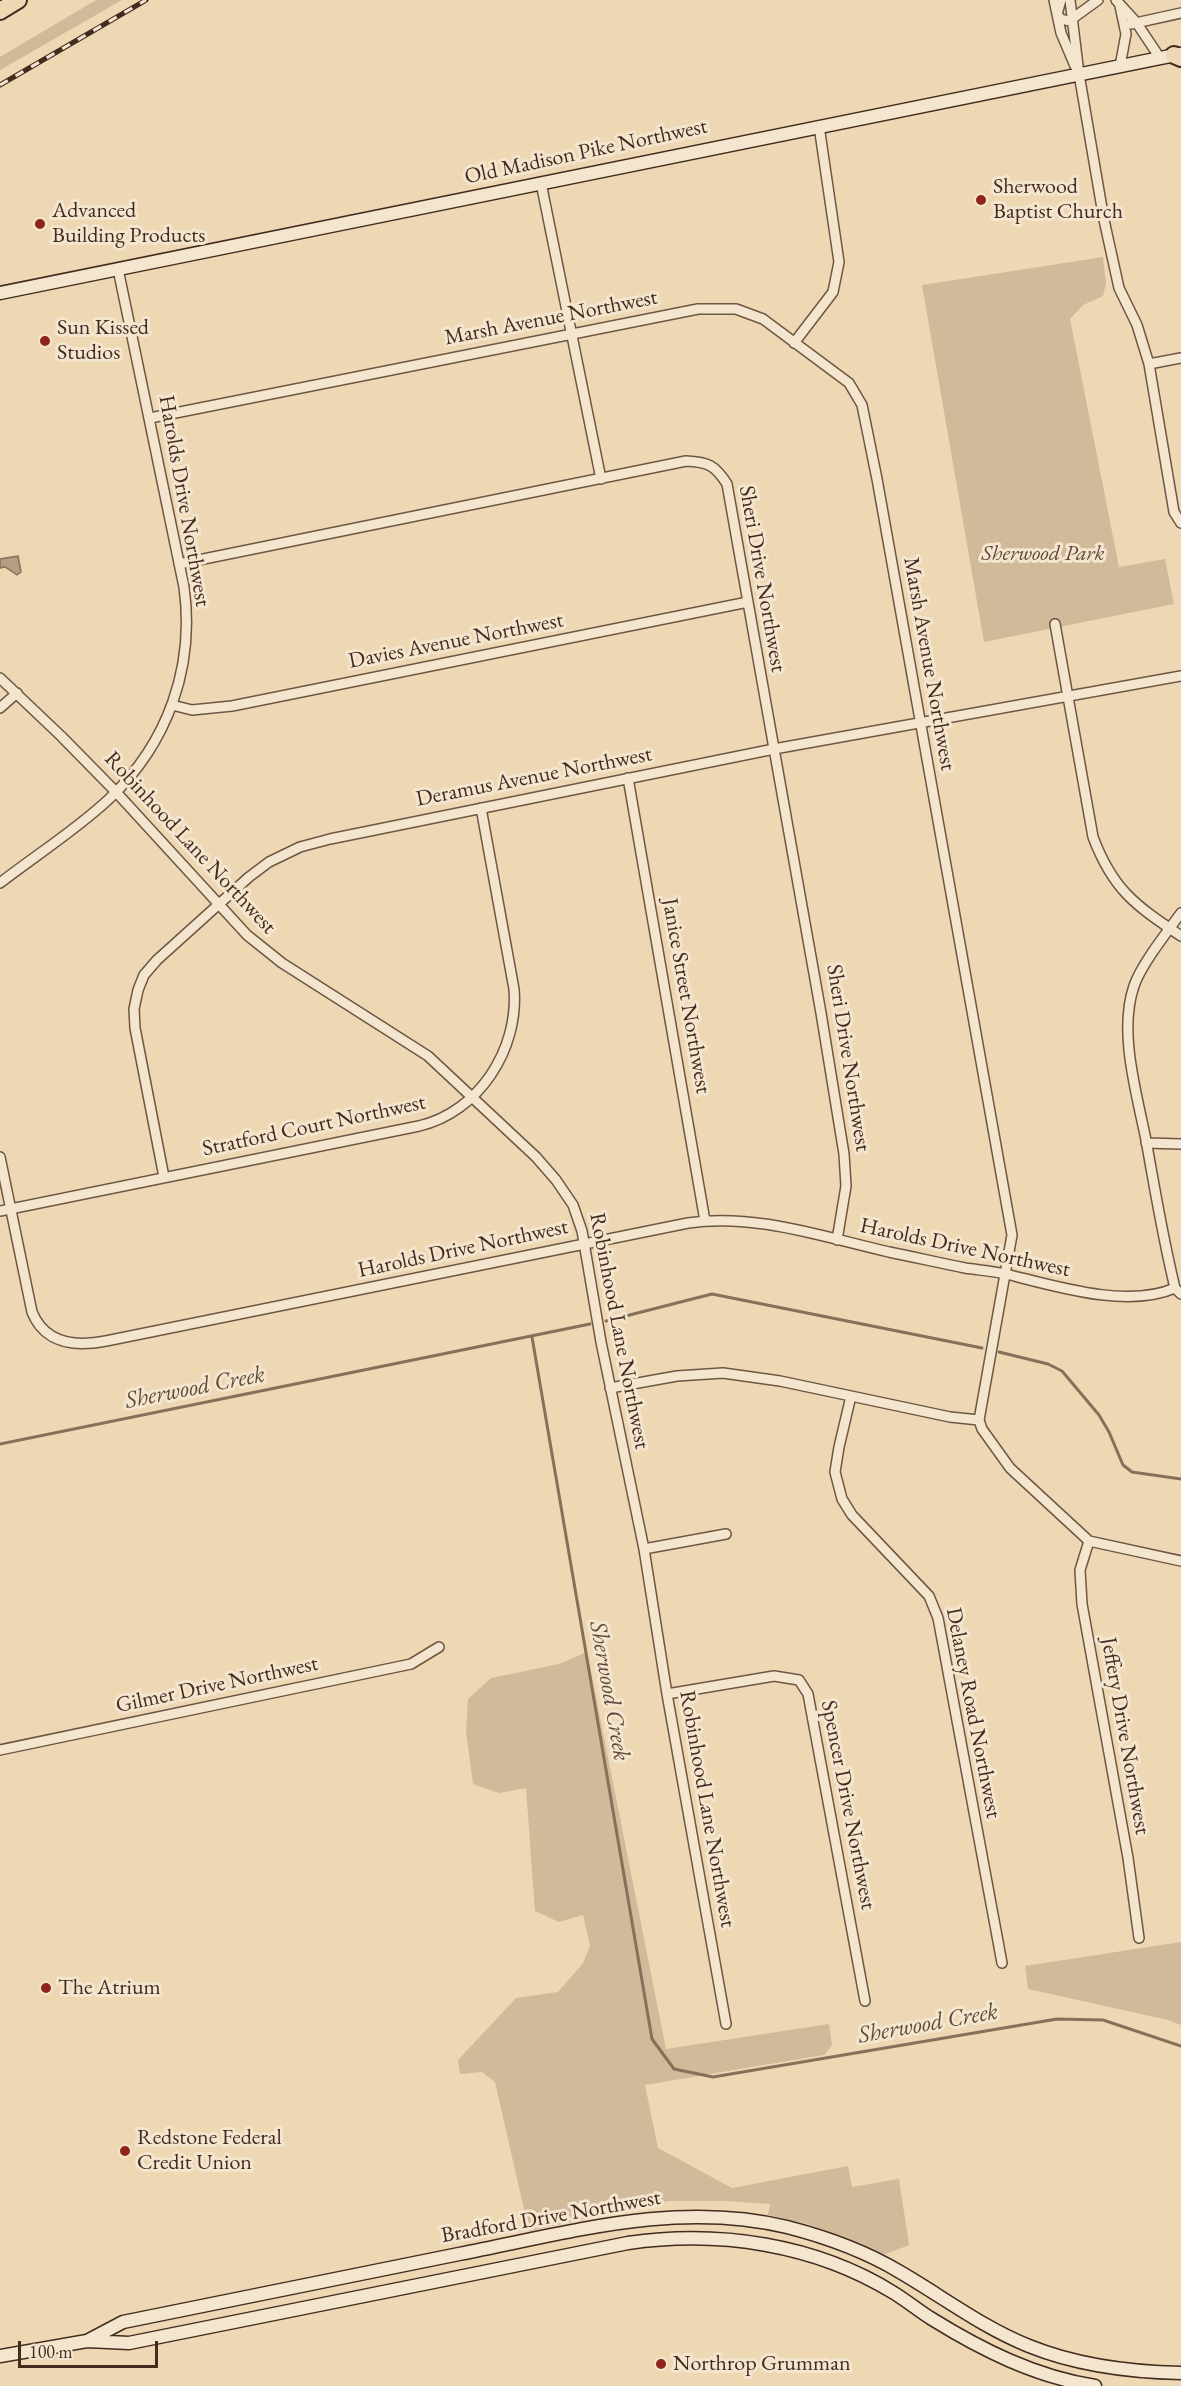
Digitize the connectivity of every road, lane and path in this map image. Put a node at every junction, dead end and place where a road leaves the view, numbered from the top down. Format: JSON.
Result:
{"nodes":[{"id":1,"x":18,"y":0,"type":"edge"},
{"id":2,"x":1054,"y":0,"type":"edge"},
{"id":3,"x":1061,"y":0,"type":"edge"},
{"id":4,"x":1070,"y":0,"type":"edge"},
{"id":5,"x":1098,"y":0,"type":"edge"},
{"id":6,"x":1118,"y":3,"type":"edge"},
{"id":7,"x":0,"y":11,"type":"edge"},
{"id":8,"x":1181,"y":13,"type":"edge"},
{"id":9,"x":1057,"y":14,"type":"junction"},
{"id":10,"x":1073,"y":19,"type":"junction"},
{"id":11,"x":1136,"y":22,"type":"junction"},
{"id":12,"x":1124,"y":25,"type":"junction"},
{"id":13,"x":1174,"y":56,"type":"edge"},
{"id":14,"x":1120,"y":66,"type":"junction"},
{"id":15,"x":1079,"y":74,"type":"junction"},
{"id":16,"x":819,"y":126,"type":"junction"},
{"id":17,"x":541,"y":183,"type":"junction"},
{"id":18,"x":118,"y":269,"type":"junction"},
{"id":19,"x":0,"y":293,"type":"edge"},
{"id":20,"x":572,"y":333,"type":"junction"},
{"id":21,"x":794,"y":343,"type":"junction"},
{"id":22,"x":1181,"y":358,"type":"edge"},
{"id":23,"x":1149,"y":364,"type":"junction"},
{"id":24,"x":150,"y":418,"type":"junction"},
{"id":25,"x":601,"y":479,"type":"junction"},
{"id":26,"x":1181,"y":523,"type":"edge"},
{"id":27,"x":179,"y":564,"type":"junction"},
{"id":28,"x":748,"y":602,"type":"junction"},
{"id":29,"x":1055,"y":624,"type":"dead end"},
{"id":30,"x":1181,"y":676,"type":"edge"},
{"id":31,"x":0,"y":678,"type":"edge"},
{"id":32,"x":16,"y":693,"type":"junction"},
{"id":33,"x":1067,"y":697,"type":"junction"},
{"id":34,"x":172,"y":705,"type":"junction"},
{"id":35,"x":0,"y":708,"type":"edge"},
{"id":36,"x":920,"y":723,"type":"junction"},
{"id":37,"x":774,"y":749,"type":"junction"},
{"id":38,"x":628,"y":778,"type":"junction"},
{"id":39,"x":116,"y":792,"type":"junction"},
{"id":40,"x":481,"y":808,"type":"junction"},
{"id":41,"x":0,"y":883,"type":"edge"},
{"id":42,"x":219,"y":904,"type":"junction"},
{"id":43,"x":1181,"y":913,"type":"edge"},
{"id":44,"x":1170,"y":928,"type":"junction"},
{"id":45,"x":1181,"y":936,"type":"edge"},
{"id":46,"x":472,"y":1096,"type":"junction"},
{"id":47,"x":1146,"y":1143,"type":"junction"},
{"id":48,"x":1181,"y":1144,"type":"edge"},
{"id":49,"x":0,"y":1157,"type":"edge"},
{"id":50,"x":164,"y":1178,"type":"junction"},
{"id":51,"x":11,"y":1209,"type":"junction"},
{"id":52,"x":0,"y":1211,"type":"edge"},
{"id":53,"x":705,"y":1221,"type":"junction"},
{"id":54,"x":837,"y":1240,"type":"junction"},
{"id":55,"x":585,"y":1244,"type":"junction"},
{"id":56,"x":1005,"y":1274,"type":"junction"},
{"id":57,"x":1178,"y":1291,"type":"edge"},
{"id":58,"x":610,"y":1388,"type":"junction"},
{"id":59,"x":851,"y":1396,"type":"junction"},
{"id":60,"x":979,"y":1420,"type":"junction"},
{"id":61,"x":726,"y":1534,"type":"dead end"},
{"id":62,"x":1089,"y":1541,"type":"junction"},
{"id":63,"x":644,"y":1549,"type":"junction"},
{"id":64,"x":1181,"y":1561,"type":"edge"},
{"id":65,"x":439,"y":1647,"type":"dead end"},
{"id":66,"x":667,"y":1694,"type":"junction"},
{"id":67,"x":0,"y":1750,"type":"edge"},
{"id":68,"x":1139,"y":1938,"type":"dead end"},
{"id":69,"x":1002,"y":1964,"type":"dead end"},
{"id":70,"x":864,"y":2001,"type":"dead end"},
{"id":71,"x":726,"y":2024,"type":"dead end"},
{"id":72,"x":87,"y":2341,"type":"junction"},
{"id":73,"x":0,"y":2356,"type":"edge"},
{"id":74,"x":1181,"y":2373,"type":"edge"},
{"id":75,"x":1095,"y":2386,"type":"edge"}],
"edges":[{"from":1,"to":7,"type":"highway"},
{"from":2,"to":9,"type":"street"},
{"from":3,"to":9,"type":"street"},
{"from":4,"to":10,"type":"street"},
{"from":5,"to":10,"type":"street"},
{"from":6,"to":11,"type":"street"},
{"from":6,"to":12,"type":"street"},
{"from":8,"to":11,"type":"street"},
{"from":9,"to":10,"type":"street"},
{"from":9,"to":15,"type":"street"},
{"from":10,"to":15,"type":"street"},
{"from":11,"to":12,"type":"street"},
{"from":11,"to":13,"type":"street"},
{"from":12,"to":14,"type":"street"},
{"from":13,"to":14,"type":"main road","name":"Old Madison Pike Northwest"},
{"from":14,"to":15,"type":"main road","name":"Old Madison Pike Northwest"},
{"from":15,"to":16,"type":"main road","name":"Old Madison Pike Northwest"},
{"from":15,"to":23,"type":"street"},
{"from":16,"to":17,"type":"main road","name":"Old Madison Pike Northwest"},
{"from":16,"to":21,"type":"street"},
{"from":17,"to":18,"type":"main road","name":"Old Madison Pike Northwest"},
{"from":17,"to":20,"type":"street"},
{"from":18,"to":19,"type":"main road","name":"Old Madison Pike Northwest"},
{"from":18,"to":24,"type":"street","name":"Harolds Drive Northwest"},
{"from":20,"to":21,"type":"street","name":"Marsh Avenue Northwest"},
{"from":20,"to":24,"type":"street","name":"Marsh Avenue Northwest"},
{"from":20,"to":25,"type":"street"},
{"from":21,"to":36,"type":"street","name":"Marsh Avenue Northwest"},
{"from":22,"to":23,"type":"street"},
{"from":23,"to":26,"type":"street"},
{"from":24,"to":27,"type":"street","name":"Harolds Drive Northwest"},
{"from":25,"to":27,"type":"street","name":"Sheri Drive Northwest"},
{"from":25,"to":28,"type":"street","name":"Sheri Drive Northwest"},
{"from":27,"to":34,"type":"street","name":"Harolds Drive Northwest"},
{"from":28,"to":34,"type":"street","name":"Davies Avenue Northwest"},
{"from":28,"to":37,"type":"street","name":"Sheri Drive Northwest"},
{"from":29,"to":33,"type":"street"},
{"from":30,"to":33,"type":"street","name":"Deramus Avenue Northwest"},
{"from":31,"to":32,"type":"street","name":"Robinhood Lane Northwest"},
{"from":32,"to":35,"type":"street"},
{"from":32,"to":39,"type":"street","name":"Robinhood Lane Northwest"},
{"from":33,"to":36,"type":"street","name":"Deramus Avenue Northwest"},
{"from":33,"to":44,"type":"street"},
{"from":34,"to":39,"type":"street","name":"Harolds Drive Northwest"},
{"from":36,"to":37,"type":"street","name":"Deramus Avenue Northwest"},
{"from":36,"to":56,"type":"street","name":"Marsh Avenue Northwest"},
{"from":37,"to":38,"type":"street","name":"Deramus Avenue Northwest"},
{"from":37,"to":54,"type":"street","name":"Sheri Drive Northwest"},
{"from":38,"to":40,"type":"street","name":"Deramus Avenue Northwest"},
{"from":38,"to":53,"type":"street","name":"Janice Street Northwest"},
{"from":39,"to":41,"type":"street","name":"Harolds Drive Northwest"},
{"from":39,"to":42,"type":"street","name":"Robinhood Lane Northwest"},
{"from":40,"to":42,"type":"street","name":"Deramus Avenue Northwest"},
{"from":40,"to":46,"type":"street","name":"Stratford Court Northwest"},
{"from":42,"to":46,"type":"street","name":"Robinhood Lane Northwest"},
{"from":42,"to":50,"type":"street","name":"Deramus Avenue Northwest"},
{"from":43,"to":44,"type":"street"},
{"from":44,"to":45,"type":"street"},
{"from":44,"to":47,"type":"street"},
{"from":46,"to":50,"type":"street","name":"Stratford Court Northwest"},
{"from":46,"to":55,"type":"street","name":"Robinhood Lane Northwest"},
{"from":47,"to":48,"type":"street"},
{"from":47,"to":57,"type":"street"},
{"from":49,"to":51,"type":"street","name":"Harolds Drive Northwest"},
{"from":50,"to":51,"type":"street","name":"Stratford Court Northwest"},
{"from":51,"to":52,"type":"street","name":"Stratford Court Northwest"},
{"from":51,"to":55,"type":"street","name":"Harolds Drive Northwest"},
{"from":53,"to":54,"type":"street","name":"Harolds Drive Northwest"},
{"from":53,"to":55,"type":"street","name":"Harolds Drive Northwest"},
{"from":54,"to":56,"type":"street","name":"Harolds Drive Northwest"},
{"from":55,"to":58,"type":"street","name":"Robinhood Lane Northwest"},
{"from":56,"to":57,"type":"street","name":"Harolds Drive Northwest"},
{"from":56,"to":60,"type":"street","name":"Marsh Avenue Northwest"},
{"from":58,"to":59,"type":"street"},
{"from":58,"to":63,"type":"street","name":"Robinhood Lane Northwest"},
{"from":59,"to":60,"type":"street"},
{"from":59,"to":69,"type":"street","name":"Delaney Road Northwest"},
{"from":60,"to":62,"type":"street"},
{"from":61,"to":63,"type":"street"},
{"from":62,"to":64,"type":"street"},
{"from":62,"to":68,"type":"street","name":"Jeffery Drive Northwest"},
{"from":63,"to":66,"type":"street","name":"Robinhood Lane Northwest"},
{"from":65,"to":67,"type":"street","name":"Gilmer Drive Northwest"},
{"from":66,"to":70,"type":"street","name":"Spencer Drive Northwest"},
{"from":66,"to":71,"type":"street","name":"Robinhood Lane Northwest"},
{"from":72,"to":73,"type":"main road","name":"Bradford Drive Northwest"},
{"from":72,"to":74,"type":"main road","name":"Bradford Drive Northwest"},
{"from":72,"to":75,"type":"main road","name":"Bradford Drive Northwest"}]}
